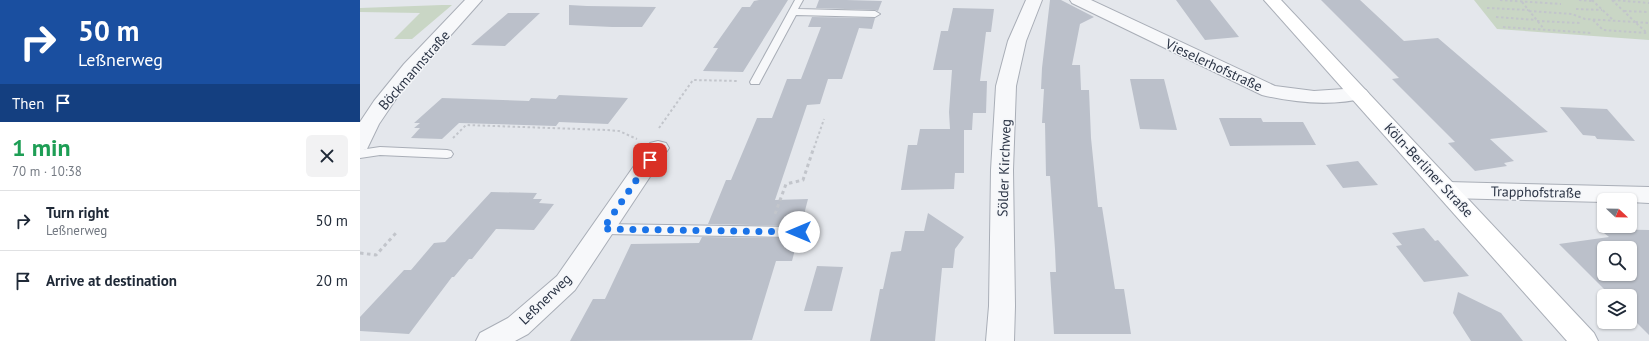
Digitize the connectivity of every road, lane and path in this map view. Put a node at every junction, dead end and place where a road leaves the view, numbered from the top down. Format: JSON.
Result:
{"nodes":[{"id":1,"x":474,"y":0,"type":"edge"},
{"id":2,"x":799,"y":0,"type":"edge"},
{"id":3,"x":1034,"y":0,"type":"edge"},
{"id":4,"x":1078,"y":0,"type":"edge"},
{"id":5,"x":1272,"y":0,"type":"edge"},
{"id":6,"x":1500,"y":0,"type":"edge"},
{"id":7,"x":1579,"y":0,"type":"edge"},
{"id":8,"x":1592,"y":0,"type":"edge"},
{"id":9,"x":1612,"y":0,"type":"edge"},
{"id":10,"x":1640,"y":0,"type":"edge"},
{"id":11,"x":1521,"y":1,"type":"edge"},
{"id":12,"x":1642,"y":3,"type":"junction"},
{"id":13,"x":1649,"y":3,"type":"edge"},
{"id":14,"x":1561,"y":4,"type":"dead end"},
{"id":15,"x":1487,"y":8,"type":"dead end"},
{"id":16,"x":1576,"y":9,"type":"dead end"},
{"id":17,"x":1603,"y":10,"type":"junction"},
{"id":18,"x":1529,"y":11,"type":"junction"},
{"id":19,"x":1624,"y":11,"type":"junction"},
{"id":20,"x":794,"y":12,"type":"junction"},
{"id":21,"x":1649,"y":12,"type":"edge"},
{"id":22,"x":875,"y":14,"type":"dead end"},
{"id":23,"x":1496,"y":17,"type":"dead end"},
{"id":24,"x":1592,"y":19,"type":"junction"},
{"id":25,"x":1537,"y":20,"type":"junction"},
{"id":26,"x":1614,"y":21,"type":"junction"},
{"id":27,"x":1635,"y":22,"type":"junction"},
{"id":28,"x":1649,"y":23,"type":"edge"},
{"id":29,"x":1580,"y":24,"type":"dead end"},
{"id":30,"x":1503,"y":27,"type":"dead end"},
{"id":31,"x":1544,"y":30,"type":"junction"},
{"id":32,"x":1592,"y":33,"type":"dead end"},
{"id":33,"x":1648,"y":33,"type":"edge"},
{"id":34,"x":755,"y":82,"type":"joint"},
{"id":35,"x":1359,"y":94,"type":"junction"},
{"id":36,"x":824,"y":119,"type":"dead end"},
{"id":37,"x":619,"y":131,"type":"dead end"},
{"id":38,"x":360,"y":144,"type":"edge"},
{"id":39,"x":448,"y":148,"type":"joint"},
{"id":40,"x":658,"y":148,"type":"joint"},
{"id":41,"x":360,"y":154,"type":"edge"},
{"id":42,"x":1448,"y":190,"type":"junction"},
{"id":43,"x":1649,"y":195,"type":"edge"},
{"id":44,"x":603,"y":229,"type":"junction"},
{"id":45,"x":768,"y":231,"type":"junction"},
{"id":46,"x":799,"y":232,"type":"dead end"},
{"id":47,"x":396,"y":233,"type":"dead end"},
{"id":48,"x":360,"y":253,"type":"edge"},
{"id":49,"x":490,"y":341,"type":"edge"},
{"id":50,"x":1000,"y":341,"type":"edge"},
{"id":51,"x":1584,"y":341,"type":"edge"}],
"edges":[{"from":1,"to":38,"type":"street","name":"Böckmannstraße"},
{"from":2,"to":20,"type":"lane"},
{"from":3,"to":50,"type":"street","name":"Sölder Kirchweg"},
{"from":4,"to":35,"type":"street","name":"Vieselerhofstraße"},
{"from":5,"to":35,"type":"main road","name":"Köln-Berliner Straße"},
{"from":6,"to":11,"type":"path"},
{"from":7,"to":8,"type":"path"},
{"from":8,"to":17,"type":"path"},
{"from":9,"to":12,"type":"path"},
{"from":9,"to":19,"type":"path"},
{"from":10,"to":12,"type":"path"},
{"from":11,"to":14,"type":"path"},
{"from":11,"to":18,"type":"path"},
{"from":12,"to":13,"type":"path"},
{"from":15,"to":18,"type":"path"},
{"from":16,"to":17,"type":"path"},
{"from":17,"to":26,"type":"path"},
{"from":18,"to":24,"type":"path"},
{"from":18,"to":25,"type":"path"},
{"from":19,"to":21,"type":"path"},
{"from":19,"to":27,"type":"path"},
{"from":20,"to":22,"type":"lane"},
{"from":20,"to":34,"type":"lane"},
{"from":23,"to":25,"type":"path"},
{"from":24,"to":26,"type":"path"},
{"from":24,"to":33,"type":"path"},
{"from":25,"to":29,"type":"path"},
{"from":25,"to":31,"type":"path"},
{"from":26,"to":27,"type":"path"},
{"from":27,"to":28,"type":"path"},
{"from":27,"to":33,"type":"path"},
{"from":30,"to":31,"type":"path"},
{"from":31,"to":32,"type":"path"},
{"from":34,"to":40,"type":"path"},
{"from":35,"to":42,"type":"main road","name":"Köln-Berliner Straße"},
{"from":36,"to":45,"type":"path"},
{"from":37,"to":39,"type":"path"},
{"from":39,"to":41,"type":"lane"},
{"from":40,"to":44,"type":"street","name":"Leßnerweg"},
{"from":42,"to":43,"type":"street","name":"Trapphofstraße"},
{"from":42,"to":51,"type":"main road","name":"Köln-Berliner Straße"},
{"from":44,"to":45,"type":"lane"},
{"from":44,"to":49,"type":"street","name":"Leßnerweg"},
{"from":45,"to":46,"type":"lane"},
{"from":47,"to":48,"type":"path"}]}
